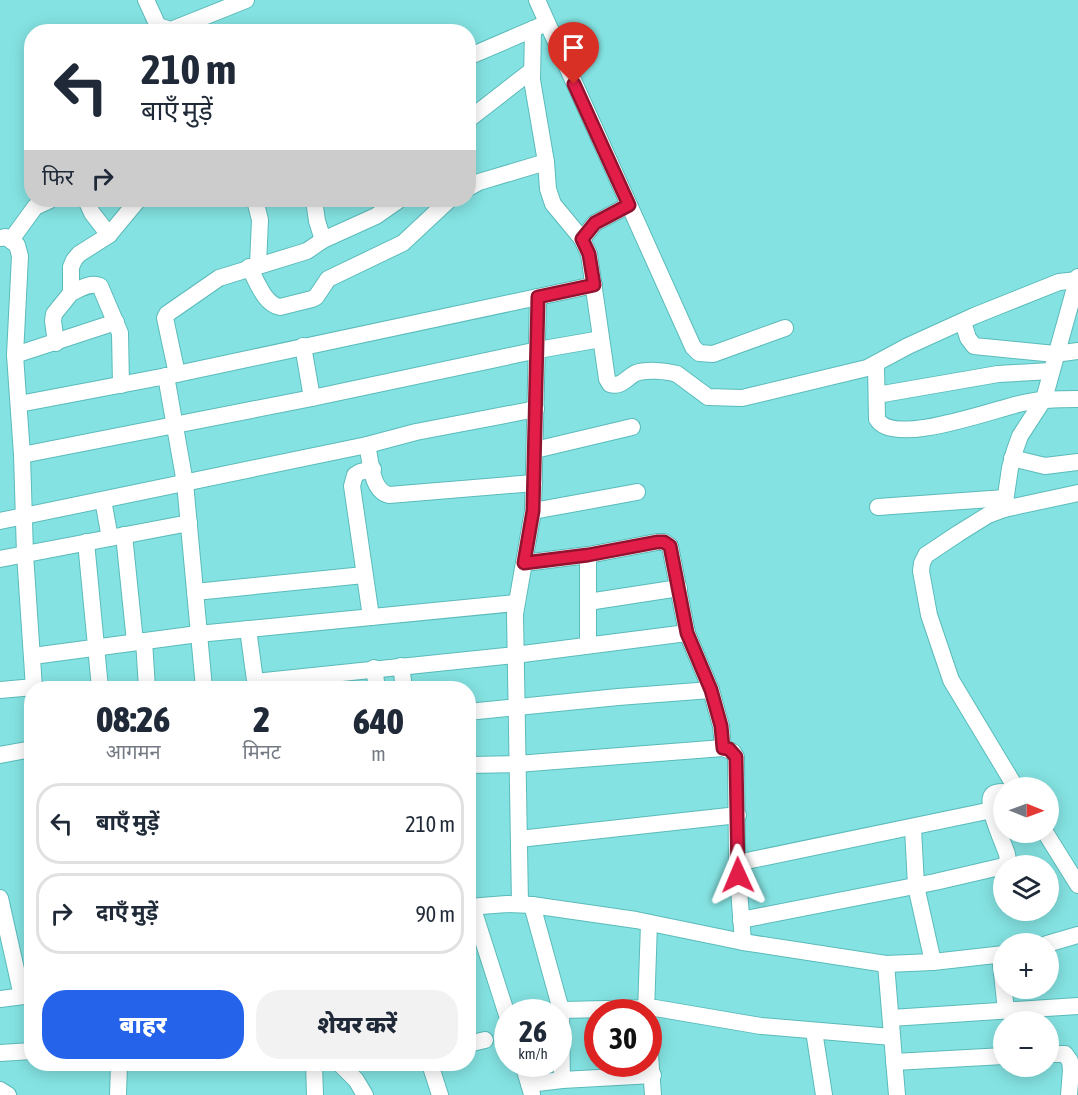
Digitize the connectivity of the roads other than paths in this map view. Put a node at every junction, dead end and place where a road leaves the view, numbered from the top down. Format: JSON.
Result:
{"nodes":[{"id":1,"x":146,"y":0,"type":"edge"},
{"id":2,"x":246,"y":0,"type":"edge"},
{"id":3,"x":537,"y":0,"type":"edge"},
{"id":4,"x":157,"y":24,"type":"edge"},
{"id":5,"x":188,"y":24,"type":"edge"},
{"id":6,"x":540,"y":26,"type":"junction"},
{"id":7,"x":476,"y":54,"type":"edge"},
{"id":8,"x":531,"y":71,"type":"junction"},
{"id":9,"x":476,"y":114,"type":"edge"},
{"id":10,"x":546,"y":162,"type":"junction"},
{"id":11,"x":476,"y":184,"type":"edge"},
{"id":12,"x":629,"y":205,"type":"junction"},
{"id":13,"x":35,"y":207,"type":"edge"},
{"id":14,"x":89,"y":207,"type":"edge"},
{"id":15,"x":132,"y":207,"type":"edge"},
{"id":16,"x":257,"y":207,"type":"edge"},
{"id":17,"x":315,"y":207,"type":"edge"},
{"id":18,"x":389,"y":207,"type":"edge"},
{"id":19,"x":442,"y":207,"type":"edge"},
{"id":20,"x":109,"y":235,"type":"junction"},
{"id":21,"x":5,"y":239,"type":"edge"},
{"id":22,"x":582,"y":239,"type":"junction"},
{"id":23,"x":323,"y":240,"type":"junction"},
{"id":24,"x":254,"y":266,"type":"junction"},
{"id":25,"x":1077,"y":279,"type":"edge"},
{"id":26,"x":594,"y":285,"type":"junction"},
{"id":27,"x":71,"y":293,"type":"junction"},
{"id":28,"x":538,"y":297,"type":"junction"},
{"id":29,"x":1075,"y":299,"type":"edge"},
{"id":30,"x":116,"y":322,"type":"junction"},
{"id":31,"x":963,"y":322,"type":"junction"},
{"id":32,"x":784,"y":328,"type":"dead end"},
{"id":33,"x":602,"y":339,"type":"junction"},
{"id":34,"x":56,"y":342,"type":"junction"},
{"id":35,"x":303,"y":346,"type":"junction"},
{"id":36,"x":538,"y":350,"type":"junction"},
{"id":37,"x":1078,"y":351,"type":"edge"},
{"id":38,"x":1055,"y":354,"type":"junction"},
{"id":39,"x":15,"y":355,"type":"junction"},
{"id":40,"x":876,"y":365,"type":"junction"},
{"id":41,"x":1051,"y":371,"type":"junction"},
{"id":42,"x":171,"y":375,"type":"junction"},
{"id":43,"x":121,"y":385,"type":"junction"},
{"id":44,"x":877,"y":395,"type":"junction"},
{"id":45,"x":312,"y":398,"type":"junction"},
{"id":46,"x":1044,"y":399,"type":"junction"},
{"id":47,"x":1078,"y":399,"type":"edge"},
{"id":48,"x":19,"y":404,"type":"junction"},
{"id":49,"x":536,"y":409,"type":"junction"},
{"id":50,"x":175,"y":426,"type":"junction"},
{"id":51,"x":632,"y":427,"type":"dead end"},
{"id":52,"x":367,"y":445,"type":"junction"},
{"id":53,"x":535,"y":450,"type":"junction"},
{"id":54,"x":22,"y":455,"type":"junction"},
{"id":55,"x":1012,"y":458,"type":"junction"},
{"id":56,"x":1078,"y":462,"type":"edge"},
{"id":57,"x":373,"y":469,"type":"junction"},
{"id":58,"x":186,"y":483,"type":"junction"},
{"id":59,"x":534,"y":483,"type":"junction"},
{"id":60,"x":637,"y":492,"type":"dead end"},
{"id":61,"x":1078,"y":494,"type":"edge"},
{"id":62,"x":103,"y":500,"type":"junction"},
{"id":63,"x":1005,"y":503,"type":"junction"},
{"id":64,"x":878,"y":507,"type":"dead end"},
{"id":65,"x":533,"y":511,"type":"junction"},
{"id":66,"x":23,"y":516,"type":"junction"},
{"id":67,"x":0,"y":521,"type":"edge"},
{"id":68,"x":189,"y":523,"type":"junction"},
{"id":69,"x":117,"y":536,"type":"junction"},
{"id":70,"x":86,"y":542,"type":"junction"},
{"id":71,"x":25,"y":554,"type":"junction"},
{"id":72,"x":588,"y":555,"type":"junction"},
{"id":73,"x":0,"y":559,"type":"edge"},
{"id":74,"x":524,"y":563,"type":"junction"},
{"id":75,"x":364,"y":575,"type":"junction"},
{"id":76,"x":679,"y":588,"type":"junction"},
{"id":77,"x":195,"y":592,"type":"junction"},
{"id":78,"x":588,"y":602,"type":"junction"},
{"id":79,"x":516,"y":603,"type":"junction"},
{"id":80,"x":371,"y":617,"type":"junction"},
{"id":81,"x":248,"y":629,"type":"junction"},
{"id":82,"x":687,"y":633,"type":"junction"},
{"id":83,"x":198,"y":634,"type":"junction"},
{"id":84,"x":139,"y":642,"type":"junction"},
{"id":85,"x":588,"y":645,"type":"junction"},
{"id":86,"x":96,"y":648,"type":"junction"},
{"id":87,"x":515,"y":655,"type":"junction"},
{"id":88,"x":33,"y":656,"type":"junction"},
{"id":89,"x":401,"y":666,"type":"junction"},
{"id":90,"x":374,"y":668,"type":"junction"},
{"id":91,"x":34,"y":681,"type":"edge"},
{"id":92,"x":99,"y":681,"type":"edge"},
{"id":93,"x":146,"y":681,"type":"edge"},
{"id":94,"x":203,"y":681,"type":"edge"},
{"id":95,"x":254,"y":681,"type":"edge"},
{"id":96,"x":327,"y":681,"type":"edge"},
{"id":97,"x":376,"y":681,"type":"edge"},
{"id":98,"x":403,"y":681,"type":"edge"},
{"id":99,"x":24,"y":689,"type":"edge"},
{"id":100,"x":0,"y":690,"type":"edge"},
{"id":101,"x":711,"y":690,"type":"junction"},
{"id":102,"x":516,"y":707,"type":"junction"},
{"id":103,"x":476,"y":711,"type":"edge"},
{"id":104,"x":723,"y":748,"type":"junction"},
{"id":105,"x":24,"y":750,"type":"edge"},
{"id":106,"x":0,"y":755,"type":"edge"},
{"id":107,"x":517,"y":764,"type":"junction"},
{"id":108,"x":476,"y":765,"type":"edge"},
{"id":109,"x":1009,"y":777,"type":"edge"},
{"id":110,"x":993,"y":794,"type":"edge"},
{"id":111,"x":992,"y":810,"type":"junction"},
{"id":112,"x":738,"y":815,"type":"junction"},
{"id":113,"x":913,"y":828,"type":"junction"},
{"id":114,"x":519,"y":839,"type":"junction"},
{"id":115,"x":1052,"y":843,"type":"edge"},
{"id":116,"x":1007,"y":855,"type":"edge"},
{"id":117,"x":737,"y":863,"type":"junction"},
{"id":118,"x":993,"y":868,"type":"edge"},
{"id":119,"x":916,"y":885,"type":"junction"},
{"id":120,"x":1078,"y":885,"type":"edge"},
{"id":121,"x":0,"y":897,"type":"edge"},
{"id":122,"x":526,"y":905,"type":"junction"},
{"id":123,"x":476,"y":906,"type":"edge"},
{"id":124,"x":741,"y":920,"type":"junction"},
{"id":125,"x":649,"y":923,"type":"junction"},
{"id":126,"x":476,"y":924,"type":"edge"},
{"id":127,"x":1078,"y":935,"type":"edge"},
{"id":128,"x":1059,"y":941,"type":"edge"},
{"id":129,"x":743,"y":942,"type":"junction"},
{"id":130,"x":993,"y":955,"type":"edge"},
{"id":131,"x":933,"y":962,"type":"junction"},
{"id":132,"x":885,"y":964,"type":"junction"},
{"id":133,"x":24,"y":985,"type":"edge"},
{"id":134,"x":24,"y":996,"type":"edge"},
{"id":135,"x":0,"y":999,"type":"edge"},
{"id":136,"x":502,"y":999,"type":"edge"},
{"id":137,"x":557,"y":999,"type":"edge"},
{"id":138,"x":646,"y":999,"type":"edge"},
{"id":139,"x":1005,"y":999,"type":"edge"},
{"id":140,"x":1078,"y":1006,"type":"edge"},
{"id":141,"x":1006,"y":1011,"type":"joint"},
{"id":142,"x":662,"y":1012,"type":"edge"},
{"id":143,"x":993,"y":1012,"type":"edge"},
{"id":144,"x":891,"y":1018,"type":"junction"},
{"id":145,"x":814,"y":1031,"type":"junction"},
{"id":146,"x":892,"y":1037,"type":"junction"},
{"id":147,"x":485,"y":1040,"type":"dead end"},
{"id":148,"x":476,"y":1042,"type":"edge"},
{"id":149,"x":24,"y":1052,"type":"edge"},
{"id":150,"x":0,"y":1053,"type":"edge"},
{"id":151,"x":1059,"y":1054,"type":"edge"},
{"id":152,"x":993,"y":1057,"type":"edge"},
{"id":153,"x":894,"y":1062,"type":"junction"},
{"id":154,"x":1075,"y":1070,"type":"edge"},
{"id":155,"x":119,"y":1071,"type":"edge"},
{"id":156,"x":314,"y":1071,"type":"edge"},
{"id":157,"x":347,"y":1071,"type":"edge"},
{"id":158,"x":432,"y":1071,"type":"edge"},
{"id":159,"x":562,"y":1077,"type":"edge"},
{"id":160,"x":617,"y":1077,"type":"edge"},
{"id":161,"x":653,"y":1077,"type":"edge"},
{"id":162,"x":562,"y":1080,"type":"junction"},
{"id":163,"x":0,"y":1090,"type":"edge"},
{"id":164,"x":531,"y":1090,"type":"edge"},
{"id":165,"x":8,"y":1095,"type":"edge"},
{"id":166,"x":118,"y":1095,"type":"edge"},
{"id":167,"x":315,"y":1095,"type":"edge"},
{"id":168,"x":365,"y":1095,"type":"edge"},
{"id":169,"x":440,"y":1095,"type":"edge"},
{"id":170,"x":653,"y":1095,"type":"edge"},
{"id":171,"x":824,"y":1095,"type":"edge"},
{"id":172,"x":897,"y":1095,"type":"edge"},
{"id":173,"x":1069,"y":1095,"type":"edge"}],
"edges":[{"from":1,"to":4,"type":"street"},
{"from":2,"to":5,"type":"street"},
{"from":3,"to":6,"type":"street"},
{"from":6,"to":7,"type":"street"},
{"from":6,"to":8,"type":"street"},
{"from":6,"to":12,"type":"street"},
{"from":8,"to":9,"type":"street"},
{"from":8,"to":10,"type":"street"},
{"from":10,"to":11,"type":"street"},
{"from":10,"to":22,"type":"street"},
{"from":12,"to":22,"type":"street"},
{"from":12,"to":32,"type":"street"},
{"from":13,"to":21,"type":"street"},
{"from":14,"to":20,"type":"street"},
{"from":15,"to":20,"type":"street"},
{"from":16,"to":24,"type":"street"},
{"from":17,"to":23,"type":"street"},
{"from":18,"to":23,"type":"street"},
{"from":19,"to":24,"type":"street"},
{"from":20,"to":27,"type":"street"},
{"from":21,"to":39,"type":"street"},
{"from":22,"to":26,"type":"street"},
{"from":23,"to":24,"type":"street"},
{"from":24,"to":42,"type":"street"},
{"from":25,"to":29,"type":"street"},
{"from":25,"to":31,"type":"street"},
{"from":26,"to":28,"type":"street"},
{"from":26,"to":33,"type":"street"},
{"from":27,"to":30,"type":"street"},
{"from":27,"to":34,"type":"street"},
{"from":28,"to":35,"type":"street"},
{"from":28,"to":36,"type":"street"},
{"from":29,"to":38,"type":"street"},
{"from":30,"to":34,"type":"street"},
{"from":30,"to":43,"type":"street"},
{"from":31,"to":38,"type":"street"},
{"from":31,"to":40,"type":"street"},
{"from":33,"to":36,"type":"street"},
{"from":33,"to":40,"type":"street"},
{"from":34,"to":39,"type":"street"},
{"from":35,"to":42,"type":"street"},
{"from":35,"to":45,"type":"street"},
{"from":36,"to":45,"type":"street"},
{"from":36,"to":49,"type":"street"},
{"from":37,"to":38,"type":"street"},
{"from":38,"to":41,"type":"street"},
{"from":39,"to":48,"type":"street"},
{"from":40,"to":44,"type":"street"},
{"from":41,"to":44,"type":"street"},
{"from":41,"to":46,"type":"street"},
{"from":42,"to":43,"type":"street"},
{"from":42,"to":50,"type":"street"},
{"from":43,"to":48,"type":"street"},
{"from":44,"to":46,"type":"street"},
{"from":45,"to":50,"type":"street"},
{"from":46,"to":47,"type":"street"},
{"from":46,"to":55,"type":"street"},
{"from":48,"to":54,"type":"street"},
{"from":49,"to":52,"type":"street"},
{"from":49,"to":53,"type":"street"},
{"from":50,"to":54,"type":"street"},
{"from":50,"to":58,"type":"street"},
{"from":51,"to":53,"type":"street"},
{"from":52,"to":57,"type":"street"},
{"from":52,"to":58,"type":"street"},
{"from":53,"to":59,"type":"street"},
{"from":54,"to":66,"type":"street"},
{"from":55,"to":56,"type":"street"},
{"from":55,"to":63,"type":"street"},
{"from":57,"to":59,"type":"street"},
{"from":57,"to":75,"type":"street"},
{"from":58,"to":62,"type":"street"},
{"from":58,"to":68,"type":"street"},
{"from":59,"to":65,"type":"street"},
{"from":60,"to":65,"type":"street"},
{"from":61,"to":63,"type":"street"},
{"from":62,"to":66,"type":"street"},
{"from":62,"to":69,"type":"street"},
{"from":63,"to":64,"type":"street"},
{"from":63,"to":109,"type":"street"},
{"from":65,"to":74,"type":"street"},
{"from":66,"to":67,"type":"street"},
{"from":66,"to":71,"type":"street"},
{"from":68,"to":69,"type":"street"},
{"from":68,"to":77,"type":"street"},
{"from":69,"to":70,"type":"street"},
{"from":69,"to":84,"type":"street"},
{"from":70,"to":71,"type":"street"},
{"from":70,"to":86,"type":"street"},
{"from":71,"to":73,"type":"street"},
{"from":71,"to":88,"type":"street"},
{"from":72,"to":74,"type":"street"},
{"from":72,"to":76,"type":"street"},
{"from":72,"to":78,"type":"street"},
{"from":74,"to":79,"type":"street"},
{"from":75,"to":77,"type":"street"},
{"from":75,"to":80,"type":"street"},
{"from":76,"to":78,"type":"street"},
{"from":76,"to":82,"type":"street"},
{"from":77,"to":83,"type":"street"},
{"from":78,"to":85,"type":"street"},
{"from":79,"to":80,"type":"street"},
{"from":79,"to":87,"type":"street"},
{"from":80,"to":81,"type":"street"},
{"from":81,"to":83,"type":"street"},
{"from":81,"to":95,"type":"street"},
{"from":82,"to":85,"type":"street"},
{"from":82,"to":101,"type":"street"},
{"from":83,"to":84,"type":"street"},
{"from":83,"to":94,"type":"street"},
{"from":84,"to":86,"type":"street"},
{"from":84,"to":93,"type":"street"},
{"from":85,"to":87,"type":"street"},
{"from":86,"to":88,"type":"street"},
{"from":86,"to":92,"type":"street"},
{"from":87,"to":89,"type":"street"},
{"from":87,"to":102,"type":"street"},
{"from":88,"to":91,"type":"street"},
{"from":89,"to":90,"type":"street"},
{"from":89,"to":98,"type":"street"},
{"from":90,"to":96,"type":"street"},
{"from":90,"to":97,"type":"street"},
{"from":99,"to":100,"type":"street"},
{"from":101,"to":102,"type":"street"},
{"from":101,"to":104,"type":"street"},
{"from":102,"to":103,"type":"street"},
{"from":102,"to":107,"type":"street"},
{"from":104,"to":107,"type":"street"},
{"from":104,"to":112,"type":"street"},
{"from":105,"to":106,"type":"street"},
{"from":107,"to":108,"type":"street"},
{"from":107,"to":114,"type":"street"},
{"from":110,"to":111,"type":"street"},
{"from":111,"to":113,"type":"street"},
{"from":111,"to":116,"type":"street"},
{"from":112,"to":114,"type":"street"},
{"from":112,"to":117,"type":"street"},
{"from":113,"to":117,"type":"street"},
{"from":113,"to":119,"type":"street"},
{"from":114,"to":122,"type":"street"},
{"from":115,"to":120,"type":"street"},
{"from":117,"to":124,"type":"street"},
{"from":118,"to":119,"type":"street"},
{"from":119,"to":124,"type":"street"},
{"from":119,"to":131,"type":"street"},
{"from":121,"to":133,"type":"street"},
{"from":122,"to":123,"type":"street"},
{"from":122,"to":125,"type":"street"},
{"from":122,"to":137,"type":"street"},
{"from":124,"to":129,"type":"street"},
{"from":125,"to":129,"type":"street"},
{"from":125,"to":138,"type":"street"},
{"from":126,"to":136,"type":"street"},
{"from":127,"to":128,"type":"street"},
{"from":129,"to":132,"type":"street"},
{"from":130,"to":131,"type":"street"},
{"from":131,"to":132,"type":"street"},
{"from":132,"to":144,"type":"street"},
{"from":134,"to":135,"type":"street"},
{"from":139,"to":141,"type":"street"},
{"from":140,"to":141,"type":"street"},
{"from":142,"to":145,"type":"street"},
{"from":143,"to":144,"type":"street"},
{"from":144,"to":146,"type":"street"},
{"from":145,"to":146,"type":"street"},
{"from":145,"to":171,"type":"street"},
{"from":146,"to":153,"type":"street"},
{"from":147,"to":148,"type":"street"},
{"from":149,"to":150,"type":"street"},
{"from":151,"to":154,"type":"street"},
{"from":152,"to":153,"type":"street"},
{"from":153,"to":172,"type":"street"},
{"from":154,"to":173,"type":"street"},
{"from":155,"to":166,"type":"street"},
{"from":156,"to":167,"type":"street"},
{"from":157,"to":168,"type":"street"},
{"from":158,"to":169,"type":"street"},
{"from":159,"to":162,"type":"street"},
{"from":160,"to":162,"type":"street"},
{"from":161,"to":170,"type":"street"},
{"from":162,"to":164,"type":"street"},
{"from":163,"to":165,"type":"street"}]}
